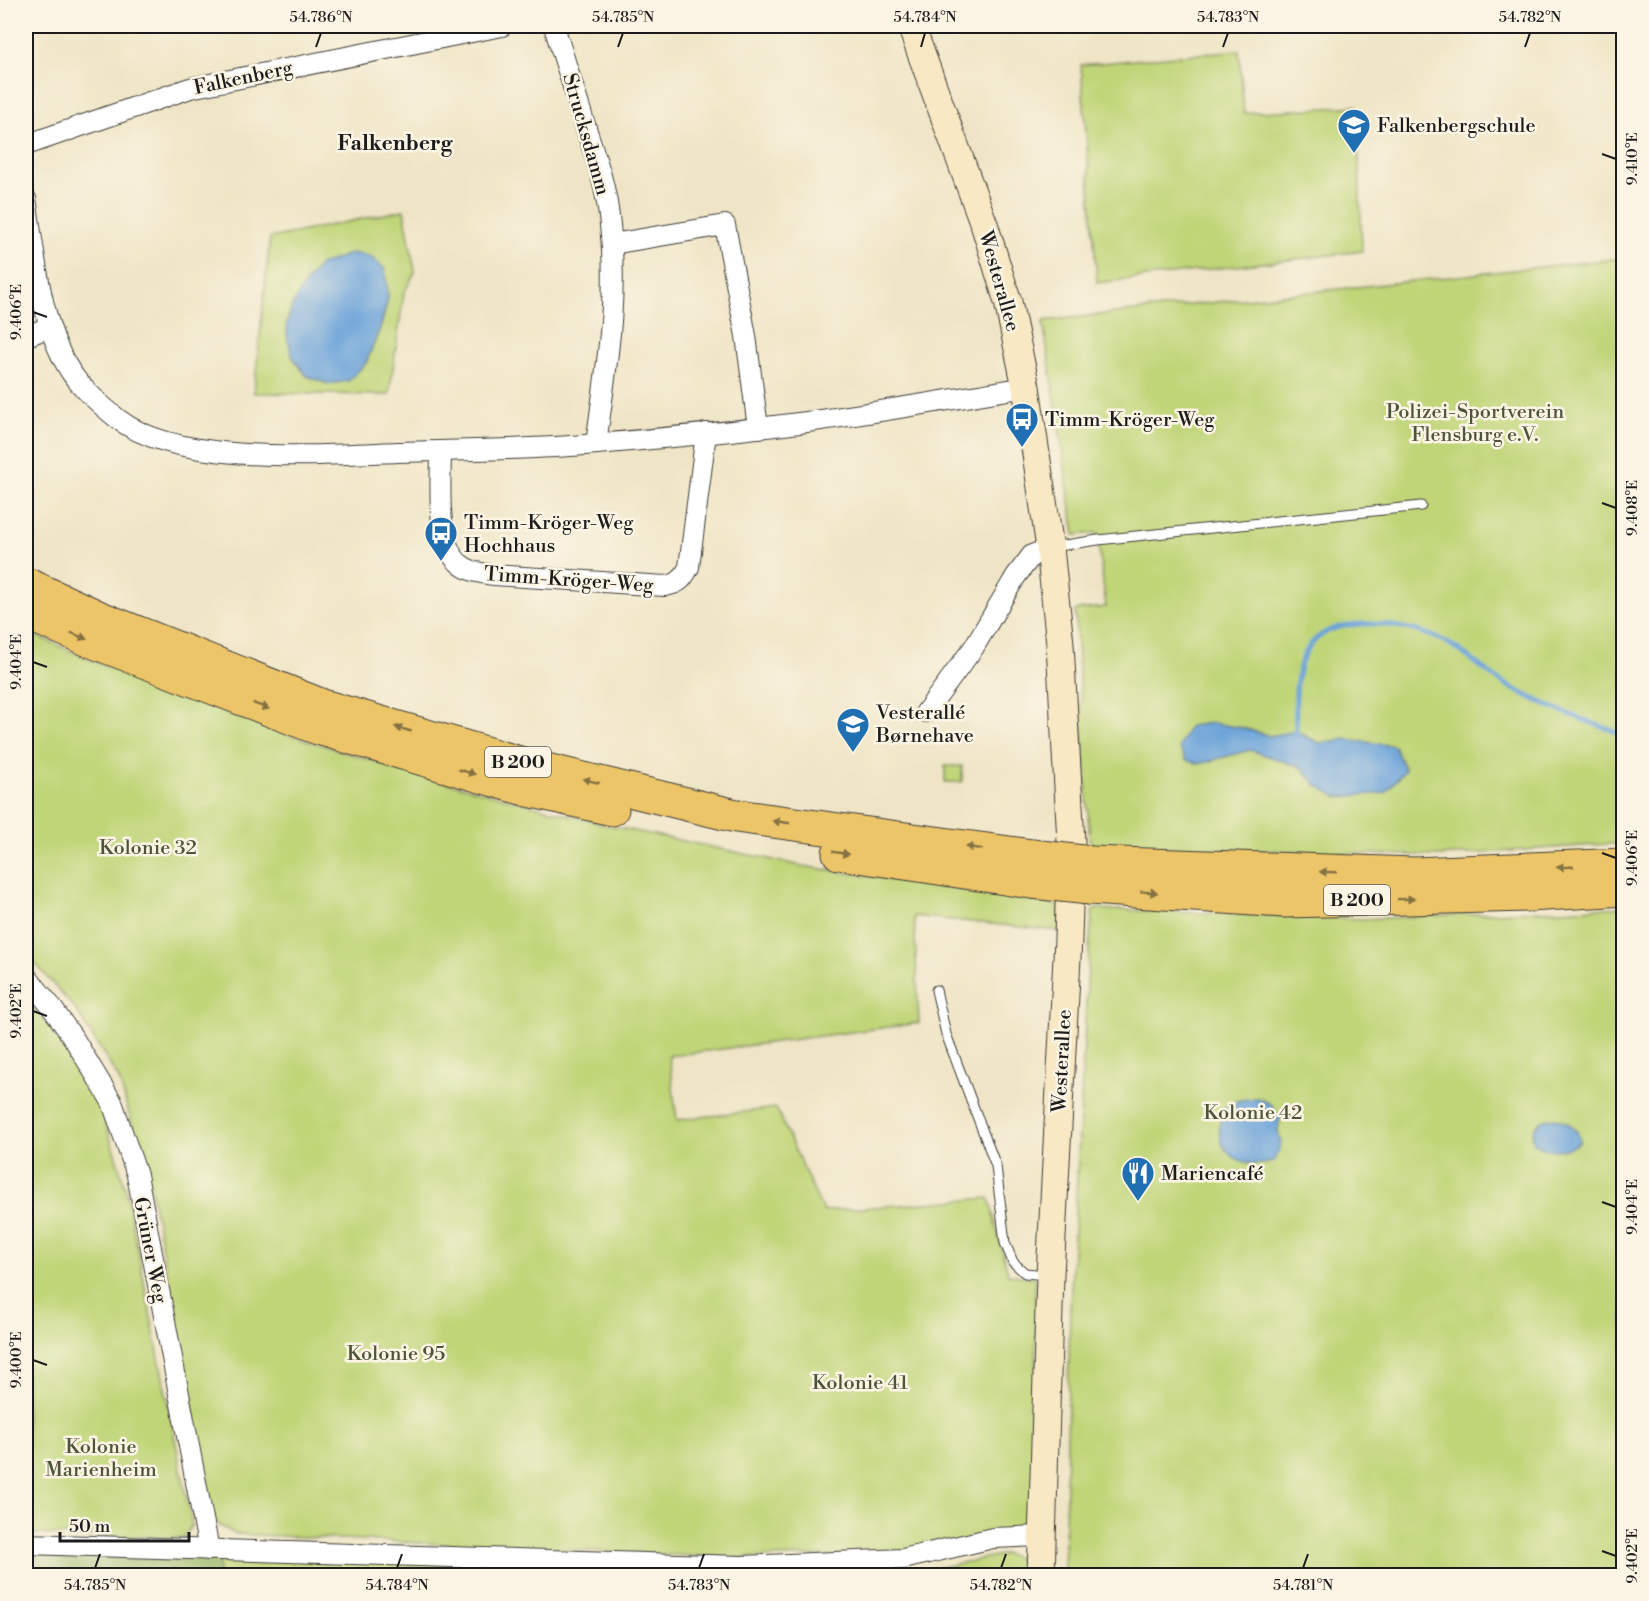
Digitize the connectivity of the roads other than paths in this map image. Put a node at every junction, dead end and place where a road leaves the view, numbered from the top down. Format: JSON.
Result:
{"nodes":[{"id":1,"x":502,"y":26,"type":"edge"},
{"id":2,"x":554,"y":26,"type":"edge"},
{"id":3,"x":911,"y":26,"type":"edge"},
{"id":4,"x":26,"y":145,"type":"edge"},
{"id":5,"x":26,"y":199,"type":"edge"},
{"id":6,"x":612,"y":244,"type":"junction"},
{"id":7,"x":50,"y":327,"type":"junction"},
{"id":8,"x":26,"y":335,"type":"edge"},
{"id":9,"x":1026,"y":387,"type":"junction"},
{"id":10,"x":758,"y":428,"type":"junction"},
{"id":11,"x":706,"y":433,"type":"junction"},
{"id":12,"x":596,"y":444,"type":"junction"},
{"id":13,"x":441,"y":451,"type":"junction"},
{"id":14,"x":1421,"y":506,"type":"dead end"},
{"id":15,"x":1050,"y":548,"type":"junction"},
{"id":16,"x":26,"y":584,"type":"edge"},
{"id":17,"x":26,"y":613,"type":"edge"},
{"id":18,"x":926,"y":712,"type":"dead end"},
{"id":19,"x":1623,"y":865,"type":"edge"},
{"id":20,"x":1032,"y":869,"type":"junction"},
{"id":21,"x":1090,"y":876,"type":"junction"},
{"id":22,"x":1623,"y":889,"type":"edge"},
{"id":23,"x":26,"y":976,"type":"edge"},
{"id":24,"x":936,"y":990,"type":"dead end"},
{"id":25,"x":1050,"y":1275,"type":"junction"},
{"id":26,"x":1041,"y":1536,"type":"junction"},
{"id":27,"x":26,"y":1544,"type":"edge"},
{"id":28,"x":209,"y":1550,"type":"junction"},
{"id":29,"x":1041,"y":1575,"type":"edge"}],
"edges":[{"from":1,"to":4,"type":"street","name":"Falkenberg"},
{"from":2,"to":6,"type":"street","name":"Strucksdamm"},
{"from":3,"to":9,"type":"street","name":"Westerallee"},
{"from":5,"to":7,"type":"street"},
{"from":6,"to":10,"type":"street"},
{"from":6,"to":12,"type":"street","name":"Strucksdamm"},
{"from":7,"to":8,"type":"street"},
{"from":7,"to":13,"type":"street"},
{"from":9,"to":10,"type":"street"},
{"from":9,"to":15,"type":"street","name":"Westerallee"},
{"from":10,"to":11,"type":"street"},
{"from":11,"to":12,"type":"street"},
{"from":11,"to":13,"type":"street","name":"Timm-Kröger-Weg"},
{"from":12,"to":13,"type":"street"},
{"from":14,"to":15,"type":"lane"},
{"from":15,"to":18,"type":"street"},
{"from":15,"to":25,"type":"street","name":"Westerallee"},
{"from":20,"to":16,"type":"highway","number":"B 200","one_way":true},
{"from":17,"to":20,"type":"highway","number":"B 200","one_way":true},
{"from":19,"to":21,"type":"highway","number":"B 200","one_way":true},
{"from":20,"to":21,"type":"highway","number":"B 200","bridge":true},
{"from":21,"to":22,"type":"highway","number":"B 200","one_way":true},
{"from":23,"to":28,"type":"street","name":"Grüner Weg"},
{"from":24,"to":25,"type":"lane"},
{"from":25,"to":26,"type":"street","name":"Westerallee"},
{"from":26,"to":28,"type":"street"},
{"from":26,"to":29,"type":"street","name":"Westerallee"},
{"from":27,"to":28,"type":"street"}]}
